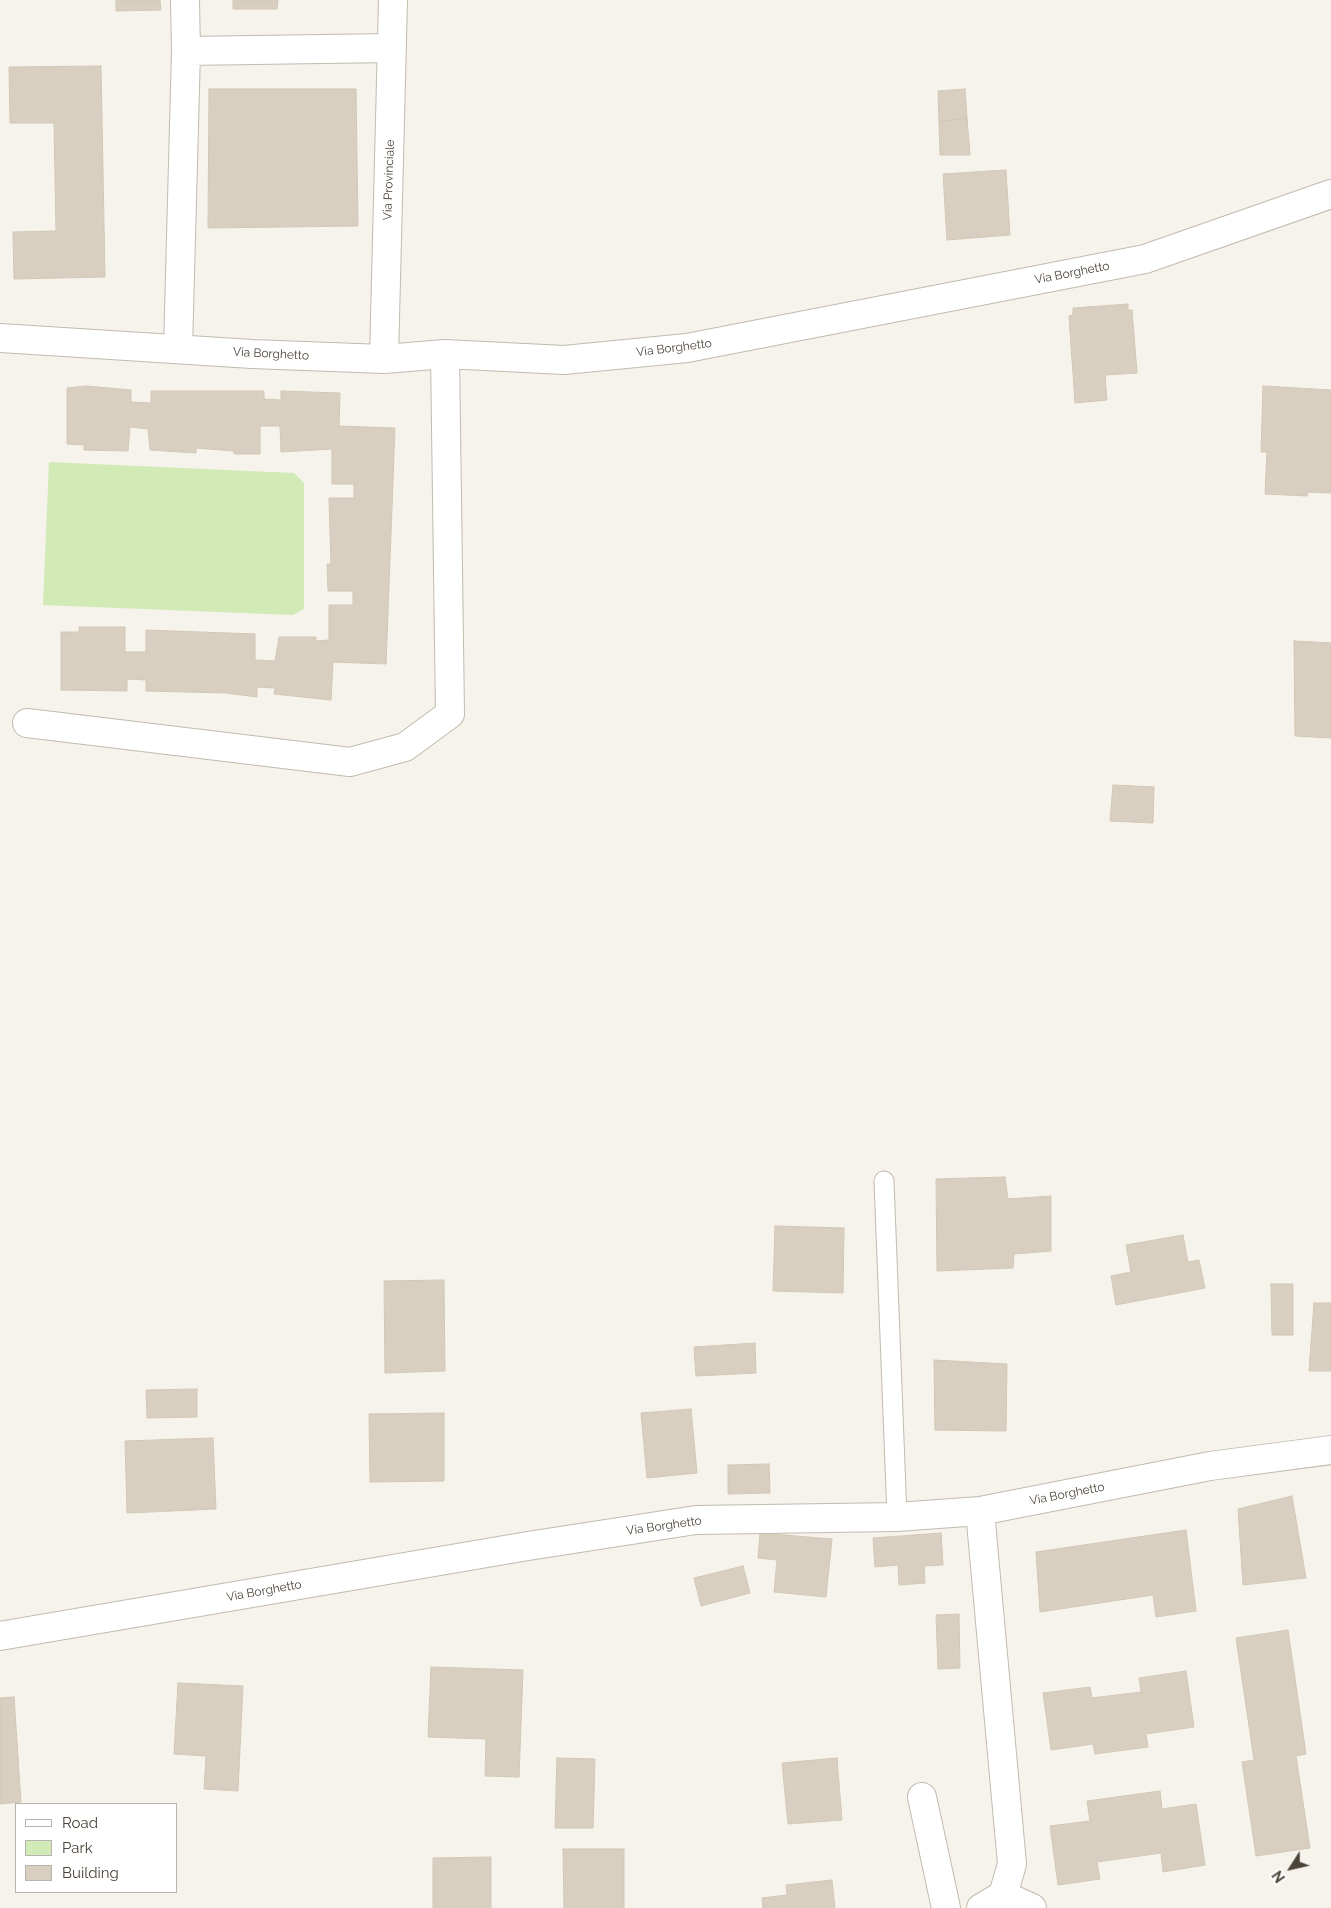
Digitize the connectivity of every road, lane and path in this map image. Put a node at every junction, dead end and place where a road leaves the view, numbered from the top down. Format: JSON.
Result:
{"nodes":[{"id":1,"x":185,"y":0,"type":"edge"},
{"id":2,"x":393,"y":0,"type":"edge"},
{"id":3,"x":392,"y":48,"type":"junction"},
{"id":4,"x":186,"y":51,"type":"junction"},
{"id":5,"x":1331,"y":194,"type":"edge"},
{"id":6,"x":0,"y":338,"type":"edge"},
{"id":7,"x":178,"y":349,"type":"junction"},
{"id":8,"x":445,"y":354,"type":"junction"},
{"id":9,"x":384,"y":359,"type":"junction"},
{"id":10,"x":27,"y":723,"type":"dead end"},
{"id":11,"x":884,"y":1181,"type":"dead end"},
{"id":12,"x":1331,"y":1450,"type":"edge"},
{"id":13,"x":980,"y":1511,"type":"junction"},
{"id":14,"x":897,"y":1517,"type":"junction"},
{"id":15,"x":0,"y":1636,"type":"edge"},
{"id":16,"x":922,"y":1797,"type":"dead end"},
{"id":17,"x":992,"y":1901,"type":"edge"},
{"id":18,"x":946,"y":1908,"type":"edge"},
{"id":19,"x":1032,"y":1908,"type":"edge"}],
"edges":[{"from":1,"to":4,"type":"street"},
{"from":2,"to":3,"type":"street","name":"Via Provinciale"},
{"from":3,"to":4,"type":"street"},
{"from":3,"to":9,"type":"street","name":"Via Provinciale"},
{"from":4,"to":7,"type":"street"},
{"from":5,"to":8,"type":"street","name":"Via Borghetto"},
{"from":6,"to":7,"type":"street","name":"Via Borghetto"},
{"from":7,"to":9,"type":"street","name":"Via Borghetto"},
{"from":8,"to":9,"type":"street","name":"Via Borghetto"},
{"from":8,"to":10,"type":"street"},
{"from":11,"to":14,"type":"lane"},
{"from":12,"to":13,"type":"street","name":"Via Borghetto"},
{"from":13,"to":14,"type":"street","name":"Via Borghetto"},
{"from":13,"to":17,"type":"street"},
{"from":14,"to":15,"type":"street","name":"Via Borghetto"},
{"from":16,"to":18,"type":"street"},
{"from":17,"to":19,"type":"street"}]}
